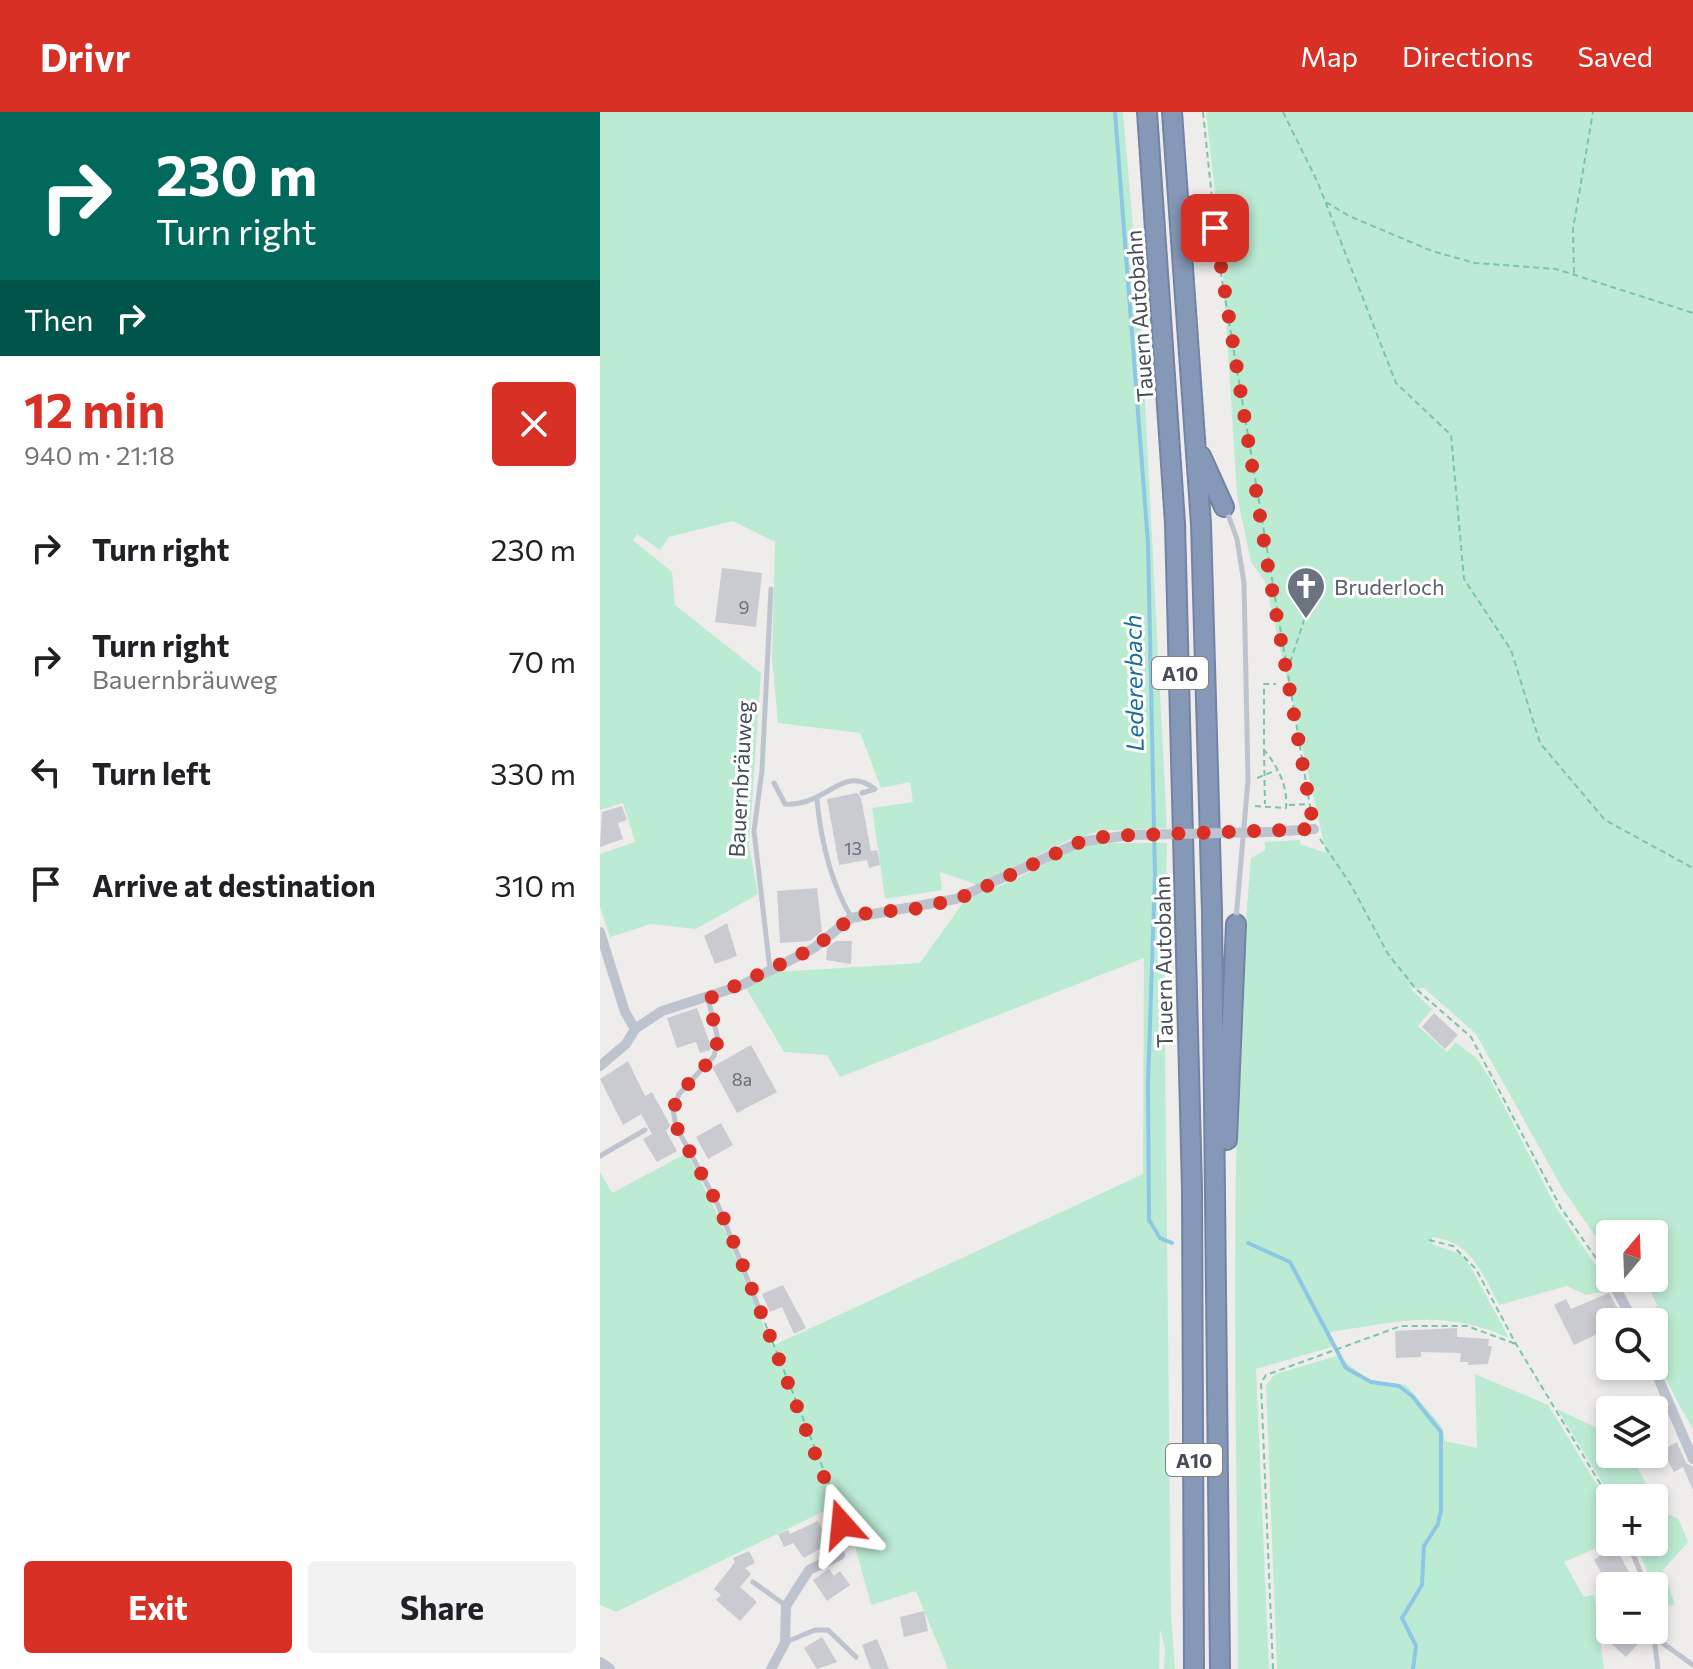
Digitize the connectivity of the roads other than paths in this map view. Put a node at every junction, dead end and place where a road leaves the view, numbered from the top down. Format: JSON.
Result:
{"nodes":[{"id":1,"x":1147,"y":112,"type":"edge"},
{"id":2,"x":1172,"y":112,"type":"edge"},
{"id":3,"x":1197,"y":450,"type":"junction"},
{"id":4,"x":1224,"y":507,"type":"joint"},
{"id":5,"x":771,"y":589,"type":"dead end"},
{"id":6,"x":774,"y":783,"type":"dead end"},
{"id":7,"x":862,"y":793,"type":"dead end"},
{"id":8,"x":817,"y":800,"type":"junction"},
{"id":9,"x":1314,"y":829,"type":"road end"},
{"id":10,"x":851,"y":918,"type":"junction"},
{"id":11,"x":1236,"y":924,"type":"joint"},
{"id":12,"x":600,"y":932,"type":"edge"},
{"id":13,"x":770,"y":971,"type":"junction"},
{"id":14,"x":708,"y":999,"type":"junction"},
{"id":15,"x":635,"y":1029,"type":"junction"},
{"id":16,"x":600,"y":1066,"type":"edge"},
{"id":17,"x":645,"y":1130,"type":"dead end"},
{"id":18,"x":600,"y":1156,"type":"edge"},
{"id":19,"x":1217,"y":1194,"type":"junction"},
{"id":20,"x":762,"y":1316,"type":"road end"},
{"id":21,"x":1659,"y":1380,"type":"edge"},
{"id":22,"x":1693,"y":1459,"type":"edge"},
{"id":23,"x":840,"y":1555,"type":"road end"},
{"id":24,"x":753,"y":1582,"type":"dead end"},
{"id":25,"x":786,"y":1606,"type":"junction"},
{"id":26,"x":785,"y":1643,"type":"junction"},
{"id":27,"x":1655,"y":1644,"type":"edge"},
{"id":28,"x":1667,"y":1644,"type":"edge"},
{"id":29,"x":856,"y":1657,"type":"dead end"},
{"id":30,"x":600,"y":1663,"type":"edge"},
{"id":31,"x":1693,"y":1665,"type":"edge"},
{"id":32,"x":609,"y":1669,"type":"edge"},
{"id":33,"x":771,"y":1669,"type":"edge"},
{"id":34,"x":1194,"y":1669,"type":"edge"},
{"id":35,"x":1220,"y":1669,"type":"edge"},
{"id":36,"x":1658,"y":1669,"type":"edge"}],
"edges":[{"from":1,"to":34,"type":"highway","name":"Tauern Autobahn","number":"A10"},
{"from":2,"to":3,"type":"highway","number":"A10"},
{"from":3,"to":4,"type":"highway"},
{"from":3,"to":19,"type":"highway","number":"A10"},
{"from":4,"to":11,"type":"lane"},
{"from":5,"to":13,"type":"lane","name":"Bauernbräuweg"},
{"from":6,"to":8,"type":"lane"},
{"from":7,"to":8,"type":"lane"},
{"from":8,"to":10,"type":"lane"},
{"from":9,"to":10,"type":"street","bridge":true},
{"from":10,"to":13,"type":"street"},
{"from":11,"to":19,"type":"highway"},
{"from":12,"to":15,"type":"street"},
{"from":13,"to":14,"type":"street"},
{"from":14,"to":15,"type":"street"},
{"from":14,"to":20,"type":"lane"},
{"from":15,"to":16,"type":"street"},
{"from":17,"to":18,"type":"lane"},
{"from":19,"to":35,"type":"highway","number":"A10"},
{"from":21,"to":22,"type":"street"},
{"from":23,"to":25,"type":"street"},
{"from":24,"to":25,"type":"lane"},
{"from":25,"to":26,"type":"street"},
{"from":26,"to":29,"type":"lane"},
{"from":26,"to":33,"type":"street"},
{"from":27,"to":36,"type":"lane"},
{"from":28,"to":31,"type":"lane"},
{"from":30,"to":32,"type":"street"}]}
